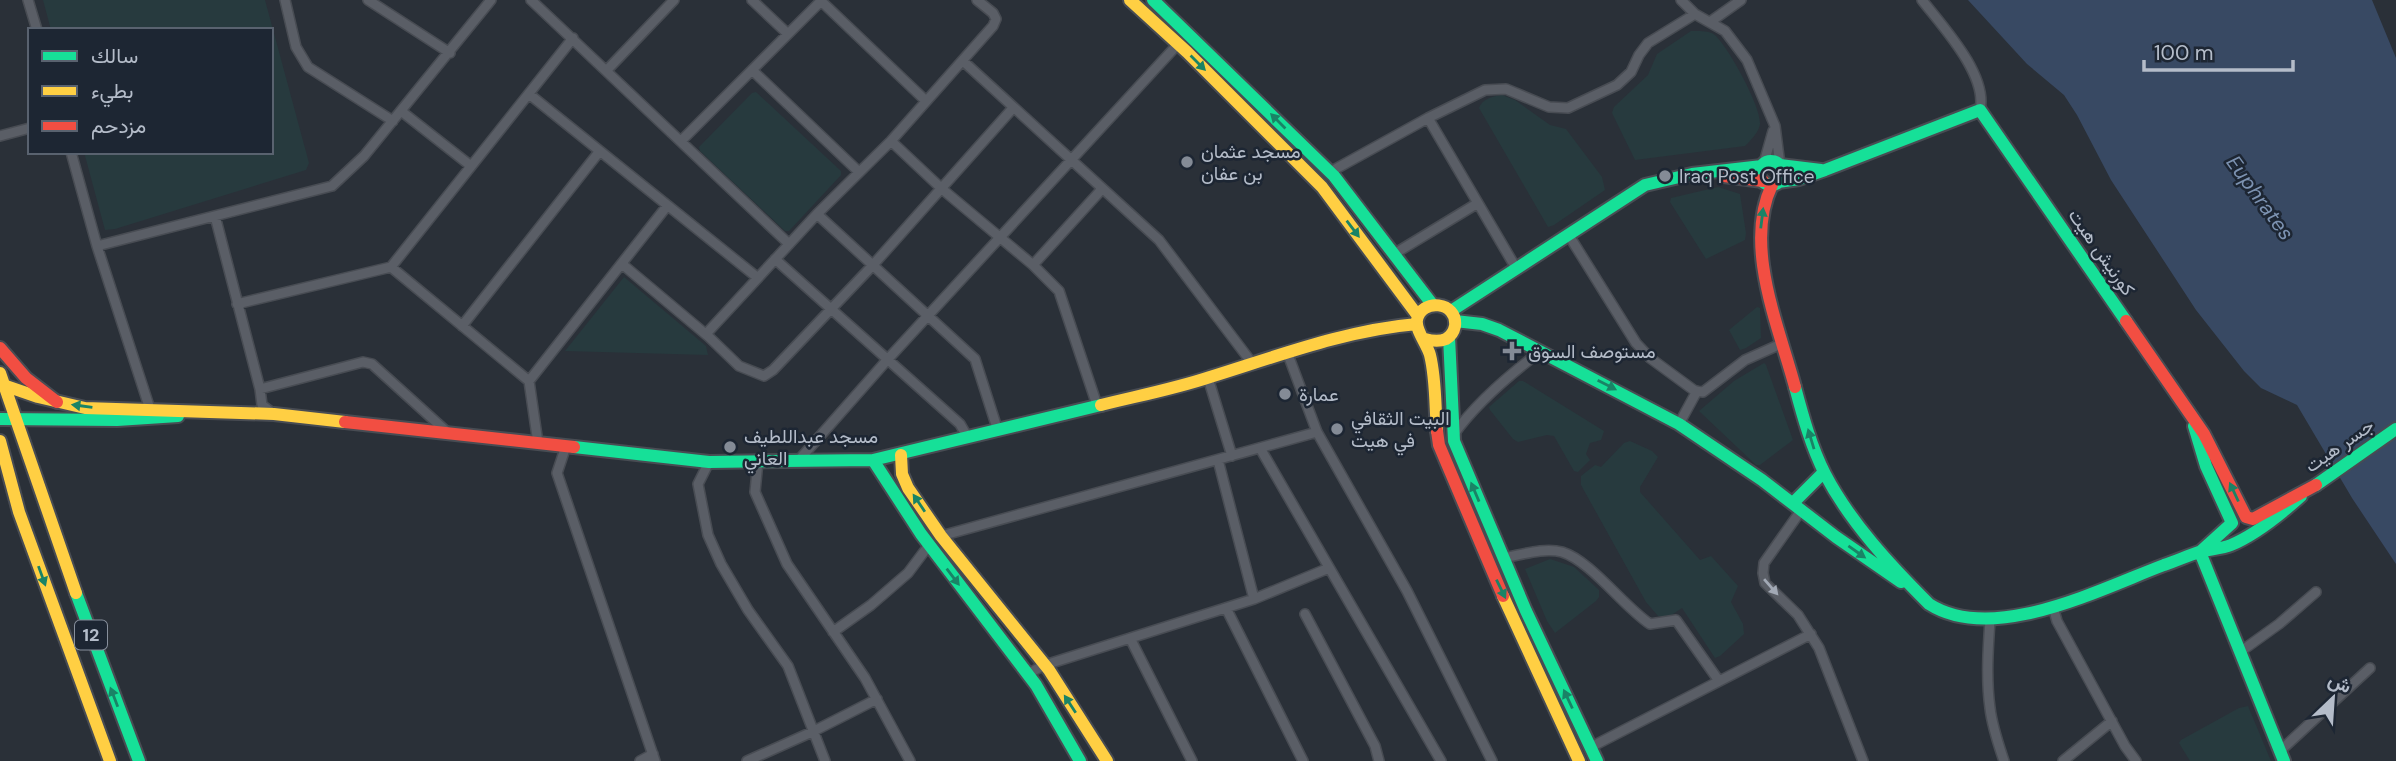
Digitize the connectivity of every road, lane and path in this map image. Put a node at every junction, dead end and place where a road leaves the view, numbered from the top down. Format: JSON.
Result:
{"nodes":[{"id":1,"x":28,"y":0,"type":"edge"},
{"id":2,"x":285,"y":0,"type":"edge"},
{"id":3,"x":368,"y":0,"type":"edge"},
{"id":4,"x":491,"y":0,"type":"edge"},
{"id":5,"x":531,"y":0,"type":"edge"},
{"id":6,"x":550,"y":0,"type":"edge"},
{"id":7,"x":674,"y":0,"type":"edge"},
{"id":8,"x":752,"y":0,"type":"edge"},
{"id":9,"x":822,"y":0,"type":"edge"},
{"id":10,"x":977,"y":0,"type":"edge"},
{"id":11,"x":1130,"y":0,"type":"edge"},
{"id":12,"x":1153,"y":0,"type":"edge"},
{"id":13,"x":1681,"y":0,"type":"edge"},
{"id":14,"x":1741,"y":0,"type":"edge"},
{"id":15,"x":1923,"y":0,"type":"edge"},
{"id":16,"x":543,"y":10,"type":"junction"},
{"id":17,"x":1695,"y":14,"type":"junction"},
{"id":18,"x":1710,"y":22,"type":"junction"},
{"id":19,"x":36,"y":28,"type":"edge"},
{"id":20,"x":788,"y":34,"type":"junction"},
{"id":21,"x":573,"y":38,"type":"junction"},
{"id":22,"x":1178,"y":44,"type":"junction"},
{"id":23,"x":450,"y":53,"type":"junction"},
{"id":24,"x":963,"y":61,"type":"junction"},
{"id":25,"x":607,"y":70,"type":"junction"},
{"id":26,"x":752,"y":70,"type":"junction"},
{"id":27,"x":529,"y":94,"type":"junction"},
{"id":28,"x":926,"y":100,"type":"junction"},
{"id":29,"x":1013,"y":108,"type":"junction"},
{"id":30,"x":1980,"y":110,"type":"junction"},
{"id":31,"x":401,"y":111,"type":"junction"},
{"id":32,"x":1428,"y":118,"type":"junction"},
{"id":33,"x":393,"y":121,"type":"junction"},
{"id":34,"x":1775,"y":126,"type":"junction"},
{"id":35,"x":28,"y":129,"type":"edge"},
{"id":36,"x":0,"y":136,"type":"edge"},
{"id":37,"x":681,"y":141,"type":"junction"},
{"id":38,"x":891,"y":141,"type":"junction"},
{"id":39,"x":599,"y":152,"type":"junction"},
{"id":40,"x":72,"y":154,"type":"edge"},
{"id":41,"x":1072,"y":161,"type":"junction"},
{"id":42,"x":1763,"y":165,"type":"junction"},
{"id":43,"x":1780,"y":165,"type":"junction"},
{"id":44,"x":471,"y":166,"type":"junction"},
{"id":45,"x":1825,"y":170,"type":"junction"},
{"id":46,"x":859,"y":172,"type":"junction"},
{"id":47,"x":1330,"y":172,"type":"junction"},
{"id":48,"x":1706,"y":173,"type":"junction"},
{"id":49,"x":1771,"y":183,"type":"junction"},
{"id":50,"x":942,"y":189,"type":"junction"},
{"id":51,"x":1102,"y":189,"type":"junction"},
{"id":52,"x":1478,"y":203,"type":"junction"},
{"id":53,"x":667,"y":206,"type":"junction"},
{"id":54,"x":817,"y":214,"type":"junction"},
{"id":55,"x":215,"y":216,"type":"junction"},
{"id":56,"x":1568,"y":234,"type":"junction"},
{"id":57,"x":999,"y":239,"type":"junction"},
{"id":58,"x":788,"y":243,"type":"junction"},
{"id":59,"x":97,"y":246,"type":"junction"},
{"id":60,"x":1394,"y":254,"type":"junction"},
{"id":61,"x":775,"y":259,"type":"junction"},
{"id":62,"x":622,"y":264,"type":"junction"},
{"id":63,"x":873,"y":265,"type":"junction"},
{"id":64,"x":1033,"y":265,"type":"junction"},
{"id":65,"x":391,"y":267,"type":"junction"},
{"id":66,"x":1516,"y":268,"type":"junction"},
{"id":67,"x":758,"y":278,"type":"junction"},
{"id":68,"x":237,"y":304,"type":"junction"},
{"id":69,"x":1432,"y":304,"type":"junction"},
{"id":70,"x":831,"y":309,"type":"junction"},
{"id":71,"x":928,"y":316,"type":"junction"},
{"id":72,"x":1453,"y":316,"type":"junction"},
{"id":73,"x":1418,"y":320,"type":"junction"},
{"id":74,"x":462,"y":326,"type":"junction"},
{"id":75,"x":706,"y":334,"type":"junction"},
{"id":76,"x":1449,"y":337,"type":"junction"},
{"id":77,"x":1425,"y":339,"type":"junction"},
{"id":78,"x":1783,"y":343,"type":"junction"},
{"id":79,"x":0,"y":348,"type":"edge"},
{"id":80,"x":1541,"y":351,"type":"junction"},
{"id":81,"x":1287,"y":352,"type":"junction"},
{"id":82,"x":888,"y":359,"type":"junction"},
{"id":83,"x":1252,"y":363,"type":"junction"},
{"id":84,"x":0,"y":373,"type":"edge"},
{"id":85,"x":1208,"y":378,"type":"junction"},
{"id":86,"x":529,"y":382,"type":"junction"},
{"id":87,"x":3,"y":385,"type":"edge"},
{"id":88,"x":260,"y":389,"type":"junction"},
{"id":89,"x":1697,"y":391,"type":"junction"},
{"id":90,"x":57,"y":402,"type":"junction"},
{"id":91,"x":1097,"y":405,"type":"junction"},
{"id":92,"x":150,"y":409,"type":"junction"},
{"id":93,"x":224,"y":411,"type":"junction"},
{"id":94,"x":274,"y":414,"type":"junction"},
{"id":95,"x":2192,"y":416,"type":"junction"},
{"id":96,"x":15,"y":418,"type":"junction"},
{"id":97,"x":0,"y":419,"type":"edge"},
{"id":98,"x":1679,"y":424,"type":"junction"},
{"id":99,"x":2396,"y":429,"type":"edge"},
{"id":100,"x":446,"y":431,"type":"junction"},
{"id":101,"x":998,"y":431,"type":"junction"},
{"id":102,"x":1317,"y":432,"type":"junction"},
{"id":103,"x":1454,"y":434,"type":"junction"},
{"id":104,"x":968,"y":438,"type":"junction"},
{"id":105,"x":0,"y":441,"type":"edge"},
{"id":106,"x":538,"y":443,"type":"junction"},
{"id":107,"x":566,"y":446,"type":"junction"},
{"id":108,"x":1260,"y":448,"type":"junction"},
{"id":109,"x":901,"y":455,"type":"junction"},
{"id":110,"x":1232,"y":456,"type":"junction"},
{"id":111,"x":873,"y":460,"type":"junction"},
{"id":112,"x":1218,"y":460,"type":"junction"},
{"id":113,"x":758,"y":461,"type":"junction"},
{"id":114,"x":797,"y":461,"type":"junction"},
{"id":115,"x":709,"y":462,"type":"junction"},
{"id":116,"x":1824,"y":472,"type":"junction"},
{"id":117,"x":2304,"y":493,"type":"junction"},
{"id":118,"x":1798,"y":506,"type":"junction"},
{"id":119,"x":1854,"y":519,"type":"junction"},
{"id":120,"x":941,"y":536,"type":"junction"},
{"id":121,"x":1836,"y":537,"type":"junction"},
{"id":122,"x":929,"y":545,"type":"junction"},
{"id":123,"x":2200,"y":552,"type":"junction"},
{"id":124,"x":1503,"y":558,"type":"junction"},
{"id":125,"x":1329,"y":568,"type":"junction"},
{"id":126,"x":2316,"y":592,"type":"dead end"},
{"id":127,"x":1919,"y":594,"type":"junction"},
{"id":128,"x":1254,"y":599,"type":"junction"},
{"id":129,"x":2053,"y":607,"type":"junction"},
{"id":130,"x":1226,"y":608,"type":"junction"},
{"id":131,"x":1305,"y":614,"type":"dead end"},
{"id":132,"x":1990,"y":620,"type":"junction"},
{"id":133,"x":833,"y":632,"type":"junction"},
{"id":134,"x":1811,"y":634,"type":"junction"},
{"id":135,"x":1130,"y":638,"type":"junction"},
{"id":136,"x":2240,"y":652,"type":"junction"},
{"id":137,"x":1045,"y":665,"type":"junction"},
{"id":138,"x":2370,"y":668,"type":"dead end"},
{"id":139,"x":1027,"y":674,"type":"junction"},
{"id":140,"x":1719,"y":681,"type":"junction"},
{"id":141,"x":877,"y":699,"type":"junction"},
{"id":142,"x":2112,"y":721,"type":"junction"},
{"id":143,"x":812,"y":732,"type":"junction"},
{"id":144,"x":1591,"y":747,"type":"junction"},
{"id":145,"x":2282,"y":756,"type":"edge"},
{"id":146,"x":654,"y":758,"type":"edge"},
{"id":147,"x":110,"y":761,"type":"edge"},
{"id":148,"x":139,"y":761,"type":"edge"},
{"id":149,"x":640,"y":761,"type":"edge"},
{"id":150,"x":747,"y":761,"type":"edge"},
{"id":151,"x":825,"y":761,"type":"edge"},
{"id":152,"x":910,"y":761,"type":"edge"},
{"id":153,"x":1080,"y":761,"type":"edge"},
{"id":154,"x":1107,"y":761,"type":"edge"},
{"id":155,"x":1192,"y":761,"type":"edge"},
{"id":156,"x":1303,"y":761,"type":"edge"},
{"id":157,"x":1379,"y":761,"type":"edge"},
{"id":158,"x":1441,"y":761,"type":"edge"},
{"id":159,"x":1492,"y":761,"type":"edge"},
{"id":160,"x":1579,"y":761,"type":"edge"},
{"id":161,"x":1597,"y":761,"type":"edge"},
{"id":162,"x":1863,"y":761,"type":"edge"},
{"id":163,"x":2004,"y":761,"type":"edge"},
{"id":164,"x":2063,"y":761,"type":"edge"},
{"id":165,"x":2136,"y":761,"type":"edge"}],
"edges":[{"from":1,"to":19,"type":"street"},
{"from":2,"to":33,"type":"street"},
{"from":3,"to":23,"type":"street"},
{"from":4,"to":23,"type":"street"},
{"from":5,"to":16,"type":"street"},
{"from":6,"to":16,"type":"street"},
{"from":7,"to":25,"type":"street"},
{"from":8,"to":20,"type":"street"},
{"from":9,"to":20,"type":"street"},
{"from":9,"to":28,"type":"street"},
{"from":10,"to":24,"type":"street"},
{"from":11,"to":22,"type":"main road"},
{"from":47,"to":12,"type":"main road","one_way":true},
{"from":13,"to":17,"type":"street"},
{"from":14,"to":18,"type":"street"},
{"from":15,"to":30,"type":"street"},
{"from":16,"to":21,"type":"street"},
{"from":17,"to":18,"type":"street"},
{"from":17,"to":32,"type":"street"},
{"from":18,"to":34,"type":"street"},
{"from":20,"to":26,"type":"street"},
{"from":21,"to":25,"type":"street"},
{"from":21,"to":27,"type":"street"},
{"from":22,"to":41,"type":"street"},
{"from":22,"to":73,"type":"main road","one_way":true},
{"from":23,"to":31,"type":"street"},
{"from":24,"to":28,"type":"street"},
{"from":24,"to":29,"type":"street"},
{"from":25,"to":37,"type":"street"},
{"from":26,"to":37,"type":"street"},
{"from":26,"to":46,"type":"street"},
{"from":27,"to":39,"type":"street"},
{"from":27,"to":44,"type":"street"},
{"from":28,"to":38,"type":"street"},
{"from":29,"to":41,"type":"street"},
{"from":29,"to":50,"type":"street"},
{"from":30,"to":45,"type":"main road"},
{"from":30,"to":95,"type":"main road","name":"كورنيش هيت"},
{"from":31,"to":33,"type":"street"},
{"from":31,"to":44,"type":"street"},
{"from":32,"to":47,"type":"street"},
{"from":32,"to":52,"type":"street"},
{"from":33,"to":55,"type":"street"},
{"from":34,"to":42,"type":"street"},
{"from":34,"to":43,"type":"street"},
{"from":35,"to":36,"type":"street"},
{"from":37,"to":58,"type":"street"},
{"from":38,"to":46,"type":"street"},
{"from":38,"to":50,"type":"street"},
{"from":39,"to":53,"type":"street"},
{"from":39,"to":74,"type":"street"},
{"from":40,"to":59,"type":"street"},
{"from":41,"to":51,"type":"street"},
{"from":41,"to":57,"type":"street"},
{"from":42,"to":43,"type":"main road"},
{"from":42,"to":48,"type":"main road"},
{"from":42,"to":49,"type":"main road"},
{"from":43,"to":45,"type":"main road"},
{"from":43,"to":49,"type":"main road"},
{"from":44,"to":65,"type":"street"},
{"from":45,"to":49,"type":"main road"},
{"from":46,"to":54,"type":"street"},
{"from":47,"to":60,"type":"main road"},
{"from":48,"to":49,"type":"main road"},
{"from":48,"to":56,"type":"main road"},
{"from":78,"to":49,"type":"main road","one_way":true},
{"from":50,"to":57,"type":"street"},
{"from":50,"to":63,"type":"street"},
{"from":51,"to":64,"type":"street"},
{"from":51,"to":83,"type":"street"},
{"from":52,"to":60,"type":"street"},
{"from":52,"to":66,"type":"street"},
{"from":53,"to":62,"type":"street"},
{"from":53,"to":67,"type":"street"},
{"from":54,"to":58,"type":"street"},
{"from":54,"to":63,"type":"street"},
{"from":55,"to":59,"type":"street"},
{"from":55,"to":68,"type":"street"},
{"from":56,"to":66,"type":"main road"},
{"from":56,"to":89,"type":"street"},
{"from":57,"to":64,"type":"street"},
{"from":57,"to":71,"type":"street"},
{"from":58,"to":61,"type":"street"},
{"from":59,"to":92,"type":"street"},
{"from":60,"to":69,"type":"main road"},
{"from":61,"to":67,"type":"street"},
{"from":61,"to":70,"type":"street"},
{"from":62,"to":75,"type":"street"},
{"from":62,"to":86,"type":"street"},
{"from":63,"to":70,"type":"street"},
{"from":63,"to":71,"type":"street"},
{"from":64,"to":91,"type":"street"},
{"from":65,"to":68,"type":"street"},
{"from":65,"to":74,"type":"street"},
{"from":66,"to":72,"type":"main road"},
{"from":67,"to":75,"type":"street"},
{"from":68,"to":88,"type":"street"},
{"from":69,"to":72,"type":"main road"},
{"from":69,"to":73,"type":"main road"},
{"from":70,"to":75,"type":"street"},
{"from":70,"to":82,"type":"street"},
{"from":71,"to":82,"type":"street"},
{"from":71,"to":101,"type":"street"},
{"from":72,"to":76,"type":"main road"},
{"from":72,"to":80,"type":"main road"},
{"from":73,"to":77,"type":"main road"},
{"from":73,"to":81,"type":"main road"},
{"from":74,"to":86,"type":"street"},
{"from":76,"to":77,"type":"main road"},
{"from":76,"to":103,"type":"main road"},
{"from":77,"to":160,"type":"main road","one_way":true},
{"from":78,"to":89,"type":"street"},
{"from":116,"to":78,"type":"main road","one_way":true},
{"from":79,"to":90,"type":"main road"},
{"from":80,"to":98,"type":"main road","one_way":true},
{"from":80,"to":103,"type":"street"},
{"from":81,"to":83,"type":"main road"},
{"from":81,"to":102,"type":"street"},
{"from":82,"to":104,"type":"street"},
{"from":82,"to":114,"type":"street"},
{"from":83,"to":85,"type":"main road"},
{"from":84,"to":87,"type":"main road","number":"12"},
{"from":85,"to":91,"type":"main road"},
{"from":85,"to":110,"type":"street"},
{"from":86,"to":106,"type":"street"},
{"from":87,"to":90,"type":"main road"},
{"from":87,"to":96,"type":"main road","number":"12"},
{"from":88,"to":94,"type":"street"},
{"from":88,"to":100,"type":"street"},
{"from":89,"to":98,"type":"street"},
{"from":92,"to":90,"type":"main road","one_way":true},
{"from":91,"to":101,"type":"main road"},
{"from":92,"to":93,"type":"main road"},
{"from":93,"to":94,"type":"main road"},
{"from":93,"to":96,"type":"main road"},
{"from":94,"to":100,"type":"main road"},
{"from":117,"to":95,"type":"main road","name":"كورنيش هيت","one_way":true},
{"from":95,"to":123,"type":"main road","name":"كورنيش هيت"},
{"from":96,"to":97,"type":"main road"},
{"from":148,"to":96,"type":"main road","number":"12","one_way":true},
{"from":98,"to":118,"type":"main road"},
{"from":99,"to":117,"type":"main road","name":"جسر هيت"},
{"from":100,"to":106,"type":"main road"},
{"from":101,"to":104,"type":"main road"},
{"from":102,"to":108,"type":"street"},
{"from":102,"to":159,"type":"street"},
{"from":124,"to":103,"type":"main road","one_way":true},
{"from":104,"to":109,"type":"main road"},
{"from":105,"to":147,"type":"main road","number":"12","one_way":true},
{"from":106,"to":107,"type":"main road"},
{"from":107,"to":115,"type":"main road"},
{"from":107,"to":146,"type":"street"},
{"from":108,"to":110,"type":"street"},
{"from":108,"to":125,"type":"street"},
{"from":109,"to":111,"type":"main road"},
{"from":120,"to":109,"type":"main road","one_way":true},
{"from":110,"to":112,"type":"street"},
{"from":111,"to":114,"type":"main road"},
{"from":111,"to":122,"type":"main road"},
{"from":112,"to":120,"type":"street"},
{"from":112,"to":128,"type":"street"},
{"from":113,"to":114,"type":"main road"},
{"from":113,"to":115,"type":"main road"},
{"from":113,"to":133,"type":"street"},
{"from":115,"to":143,"type":"street"},
{"from":116,"to":118,"type":"main road"},
{"from":116,"to":119,"type":"main road"},
{"from":117,"to":123,"type":"main road"},
{"from":118,"to":121,"type":"main road"},
{"from":118,"to":134,"type":"street","one_way":true},
{"from":119,"to":121,"type":"main road"},
{"from":119,"to":127,"type":"main road"},
{"from":120,"to":137,"type":"main road"},
{"from":121,"to":127,"type":"main road","one_way":true},
{"from":122,"to":133,"type":"street"},
{"from":122,"to":139,"type":"main road","one_way":true},
{"from":123,"to":129,"type":"main road"},
{"from":123,"to":136,"type":"main road"},
{"from":124,"to":140,"type":"street"},
{"from":144,"to":124,"type":"main road","one_way":true},
{"from":125,"to":128,"type":"street"},
{"from":125,"to":158,"type":"street"},
{"from":126,"to":136,"type":"street"},
{"from":127,"to":132,"type":"main road"},
{"from":128,"to":130,"type":"street"},
{"from":129,"to":132,"type":"main road"},
{"from":129,"to":142,"type":"street"},
{"from":130,"to":135,"type":"street"},
{"from":130,"to":156,"type":"street"},
{"from":131,"to":157,"type":"street"},
{"from":132,"to":163,"type":"street"},
{"from":133,"to":141,"type":"street"},
{"from":134,"to":140,"type":"street"},
{"from":134,"to":162,"type":"street"},
{"from":135,"to":137,"type":"street"},
{"from":135,"to":155,"type":"street"},
{"from":136,"to":145,"type":"main road"},
{"from":137,"to":139,"type":"street"},
{"from":154,"to":137,"type":"main road","one_way":true},
{"from":138,"to":145,"type":"street"},
{"from":139,"to":153,"type":"main road"},
{"from":140,"to":144,"type":"street"},
{"from":141,"to":143,"type":"street"},
{"from":141,"to":152,"type":"street"},
{"from":142,"to":164,"type":"street"},
{"from":142,"to":165,"type":"street"},
{"from":143,"to":150,"type":"street"},
{"from":143,"to":151,"type":"street"},
{"from":144,"to":161,"type":"main road"},
{"from":146,"to":149,"type":"street"}]}
